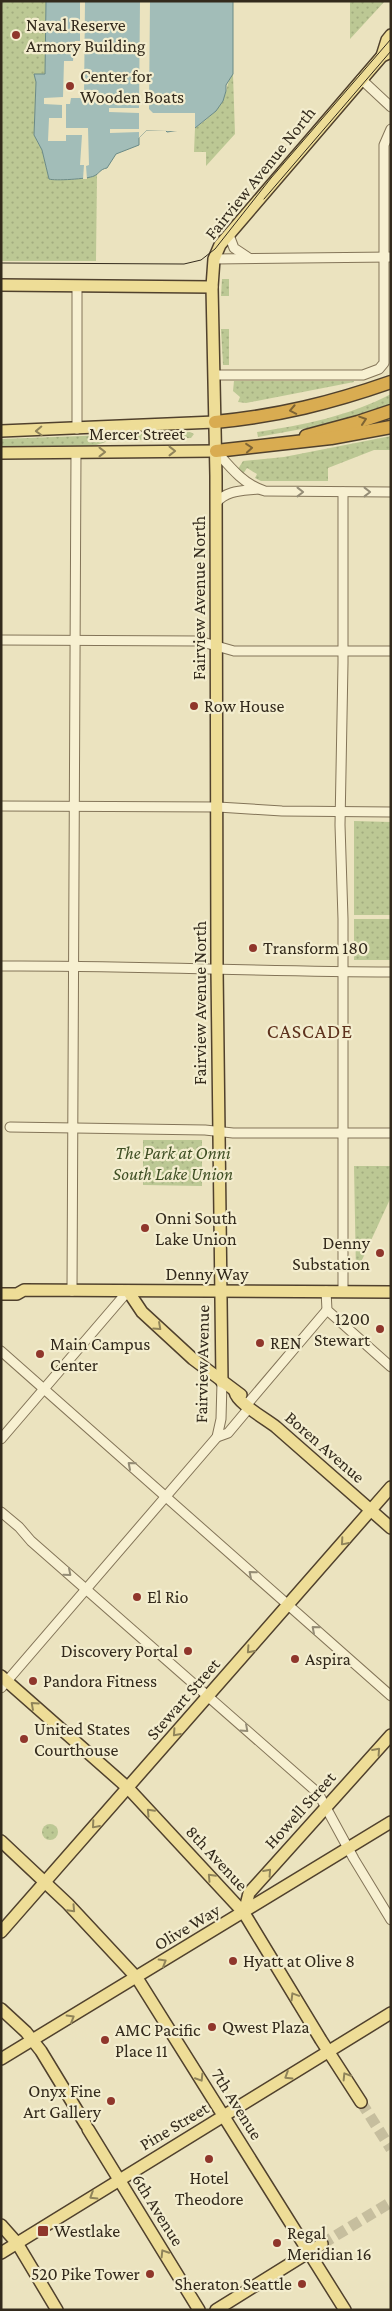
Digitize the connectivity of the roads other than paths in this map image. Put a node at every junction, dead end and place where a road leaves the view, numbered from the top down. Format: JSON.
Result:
{"nodes":[{"id":1,"x":391,"y":36,"type":"edge"},
{"id":2,"x":386,"y":54,"type":"edge"},
{"id":3,"x":361,"y":79,"type":"junction"},
{"id":4,"x":391,"y":107,"type":"edge"},
{"id":5,"x":391,"y":129,"type":"edge"},
{"id":6,"x":229,"y":235,"type":"junction"},
{"id":7,"x":387,"y":257,"type":"edge"},
{"id":8,"x":249,"y":258,"type":"junction"},
{"id":9,"x":214,"y":259,"type":"junction"},
{"id":10,"x":1,"y":285,"type":"edge"},
{"id":11,"x":77,"y":286,"type":"junction"},
{"id":12,"x":212,"y":287,"type":"junction"},
{"id":13,"x":214,"y":375,"type":"junction"},
{"id":14,"x":391,"y":382,"type":"edge"},
{"id":15,"x":391,"y":411,"type":"edge"},
{"id":16,"x":215,"y":422,"type":"junction"},
{"id":17,"x":391,"y":428,"type":"edge"},
{"id":18,"x":78,"y":429,"type":"junction"},
{"id":19,"x":1,"y":431,"type":"edge"},
{"id":20,"x":283,"y":445,"type":"junction"},
{"id":21,"x":216,"y":451,"type":"junction"},
{"id":22,"x":76,"y":452,"type":"junction"},
{"id":23,"x":1,"y":453,"type":"edge"},
{"id":24,"x":258,"y":489,"type":"junction"},
{"id":25,"x":343,"y":492,"type":"junction"},
{"id":26,"x":391,"y":492,"type":"edge"},
{"id":27,"x":216,"y":503,"type":"junction"},
{"id":28,"x":1,"y":640,"type":"edge"},
{"id":29,"x":75,"y":640,"type":"junction"},
{"id":30,"x":217,"y":646,"type":"junction"},
{"id":31,"x":343,"y":651,"type":"junction"},
{"id":32,"x":391,"y":651,"type":"edge"},
{"id":33,"x":1,"y":806,"type":"edge"},
{"id":34,"x":74,"y":806,"type":"junction"},
{"id":35,"x":218,"y":807,"type":"junction"},
{"id":36,"x":341,"y":812,"type":"junction"},
{"id":37,"x":391,"y":812,"type":"edge"},
{"id":38,"x":1,"y":966,"type":"edge"},
{"id":39,"x":74,"y":967,"type":"junction"},
{"id":40,"x":217,"y":969,"type":"junction"},
{"id":41,"x":343,"y":972,"type":"junction"},
{"id":42,"x":391,"y":972,"type":"edge"},
{"id":43,"x":10,"y":1127,"type":"dead end"},
{"id":44,"x":73,"y":1127,"type":"junction"},
{"id":45,"x":219,"y":1131,"type":"junction"},
{"id":46,"x":343,"y":1133,"type":"junction"},
{"id":47,"x":391,"y":1133,"type":"edge"},
{"id":48,"x":1,"y":1286,"type":"edge"},
{"id":49,"x":24,"y":1290,"type":"junction"},
{"id":50,"x":72,"y":1291,"type":"junction"},
{"id":51,"x":128,"y":1291,"type":"junction"},
{"id":52,"x":221,"y":1291,"type":"junction"},
{"id":53,"x":326,"y":1292,"type":"junction"},
{"id":54,"x":343,"y":1292,"type":"junction"},
{"id":55,"x":391,"y":1292,"type":"edge"},
{"id":56,"x":1,"y":1294,"type":"edge"},
{"id":57,"x":327,"y":1310,"type":"junction"},
{"id":58,"x":1,"y":1351,"type":"edge"},
{"id":59,"x":391,"y":1367,"type":"edge"},
{"id":60,"x":222,"y":1382,"type":"junction"},
{"id":61,"x":45,"y":1389,"type":"junction"},
{"id":62,"x":252,"y":1408,"type":"junction"},
{"id":63,"x":217,"y":1437,"type":"junction"},
{"id":64,"x":1,"y":1439,"type":"edge"},
{"id":65,"x":391,"y":1488,"type":"edge"},
{"id":66,"x":168,"y":1497,"type":"junction"},
{"id":67,"x":371,"y":1510,"type":"junction"},
{"id":68,"x":1,"y":1512,"type":"edge"},
{"id":69,"x":391,"y":1528,"type":"edge"},
{"id":70,"x":87,"y":1589,"type":"junction"},
{"id":71,"x":289,"y":1606,"type":"junction"},
{"id":72,"x":3,"y":1682,"type":"edge"},
{"id":73,"x":209,"y":1696,"type":"junction"},
{"id":74,"x":391,"y":1696,"type":"edge"},
{"id":75,"x":391,"y":1735,"type":"edge"},
{"id":76,"x":128,"y":1788,"type":"junction"},
{"id":77,"x":326,"y":1807,"type":"junction"},
{"id":78,"x":391,"y":1822,"type":"edge"},
{"id":79,"x":1,"y":1842,"type":"edge"},
{"id":80,"x":348,"y":1849,"type":"junction"},
{"id":81,"x":46,"y":1882,"type":"junction"},
{"id":82,"x":244,"y":1913,"type":"junction"},
{"id":83,"x":391,"y":1920,"type":"edge"},
{"id":84,"x":1,"y":1932,"type":"edge"},
{"id":85,"x":137,"y":1978,"type":"junction"},
{"id":86,"x":1,"y":2009,"type":"edge"},
{"id":87,"x":391,"y":2013,"type":"edge"},
{"id":88,"x":33,"y":2040,"type":"junction"},
{"id":89,"x":330,"y":2051,"type":"junction"},
{"id":90,"x":1,"y":2059,"type":"edge"},
{"id":91,"x":362,"y":2102,"type":"tunnel mouth"},
{"id":92,"x":224,"y":2117,"type":"junction"},
{"id":93,"x":119,"y":2180,"type":"junction"},
{"id":94,"x":1,"y":2225,"type":"edge"},
{"id":95,"x":17,"y":2244,"type":"junction"},
{"id":96,"x":322,"y":2244,"type":"tunnel mouth"},
{"id":97,"x":310,"y":2252,"type":"junction"},
{"id":98,"x":1,"y":2253,"type":"edge"},
{"id":99,"x":57,"y":2310,"type":"edge"},
{"id":100,"x":199,"y":2310,"type":"edge"},
{"id":101,"x":216,"y":2310,"type":"edge"},
{"id":102,"x":345,"y":2310,"type":"edge"}],
"edges":[{"from":1,"to":2,"type":"main road","name":"Fairview Avenue North"},
{"from":2,"to":3,"type":"main road","name":"Fairview Avenue North"},
{"from":3,"to":4,"type":"street"},
{"from":3,"to":6,"type":"main road","name":"Fairview Avenue North"},
{"from":5,"to":7,"type":"street"},
{"from":6,"to":8,"type":"street"},
{"from":6,"to":9,"type":"main road","name":"Fairview Avenue North"},
{"from":7,"to":8,"type":"street"},
{"from":7,"to":13,"type":"street"},
{"from":8,"to":9,"type":"street"},
{"from":9,"to":12,"type":"main road","name":"Fairview Avenue North"},
{"from":10,"to":11,"type":"main road"},
{"from":11,"to":12,"type":"main road"},
{"from":11,"to":18,"type":"street"},
{"from":12,"to":13,"type":"main road","name":"Fairview Avenue North"},
{"from":13,"to":16,"type":"main road","name":"Fairview Avenue North"},
{"from":14,"to":16,"type":"highway","one_way":true},
{"from":20,"to":15,"type":"highway","one_way":true},
{"from":16,"to":18,"type":"main road","name":"Mercer Street"},
{"from":16,"to":21,"type":"main road","name":"Fairview Avenue North"},
{"from":17,"to":20,"type":"highway"},
{"from":18,"to":19,"type":"main road","name":"Mercer Street","one_way":true},
{"from":21,"to":20,"type":"highway","one_way":true},
{"from":22,"to":21,"type":"main road","name":"Mercer Street","one_way":true},
{"from":21,"to":24,"type":"street"},
{"from":21,"to":27,"type":"main road","name":"Fairview Avenue North"},
{"from":22,"to":23,"type":"main road","name":"Mercer Street"},
{"from":22,"to":29,"type":"street"},
{"from":24,"to":25,"type":"street","one_way":true},
{"from":24,"to":27,"type":"street"},
{"from":25,"to":26,"type":"street","one_way":true},
{"from":25,"to":31,"type":"street"},
{"from":27,"to":30,"type":"main road","name":"Fairview Avenue North"},
{"from":28,"to":29,"type":"street"},
{"from":29,"to":30,"type":"street"},
{"from":29,"to":34,"type":"street"},
{"from":30,"to":31,"type":"street"},
{"from":30,"to":35,"type":"main road","name":"Fairview Avenue North"},
{"from":31,"to":32,"type":"street"},
{"from":31,"to":36,"type":"street"},
{"from":33,"to":34,"type":"street"},
{"from":34,"to":35,"type":"street"},
{"from":34,"to":39,"type":"street"},
{"from":35,"to":36,"type":"street"},
{"from":35,"to":40,"type":"main road","name":"Fairview Avenue North"},
{"from":36,"to":37,"type":"street"},
{"from":36,"to":41,"type":"street"},
{"from":38,"to":39,"type":"street"},
{"from":39,"to":40,"type":"street"},
{"from":39,"to":44,"type":"street"},
{"from":40,"to":41,"type":"street"},
{"from":40,"to":45,"type":"main road","name":"Fairview Avenue North"},
{"from":41,"to":42,"type":"street"},
{"from":41,"to":46,"type":"street"},
{"from":43,"to":44,"type":"street"},
{"from":44,"to":45,"type":"street"},
{"from":44,"to":50,"type":"street"},
{"from":45,"to":46,"type":"street"},
{"from":45,"to":52,"type":"main road","name":"Fairview Avenue North"},
{"from":46,"to":47,"type":"street"},
{"from":46,"to":54,"type":"street"},
{"from":48,"to":49,"type":"main road","name":"Denny Way"},
{"from":49,"to":50,"type":"main road","name":"Denny Way"},
{"from":49,"to":56,"type":"main road","name":"Denny Way"},
{"from":50,"to":51,"type":"main road","name":"Denny Way"},
{"from":51,"to":52,"type":"main road","name":"Denny Way"},
{"from":51,"to":60,"type":"main road","name":"Boren Avenue","one_way":true},
{"from":51,"to":61,"type":"street"},
{"from":52,"to":53,"type":"main road","name":"Denny Way"},
{"from":52,"to":60,"type":"main road","name":"Fairview Avenue"},
{"from":53,"to":54,"type":"main road","name":"Denny Way"},
{"from":53,"to":57,"type":"street"},
{"from":54,"to":55,"type":"main road","name":"Denny Way"},
{"from":57,"to":59,"type":"street"},
{"from":57,"to":62,"type":"street"},
{"from":58,"to":61,"type":"street"},
{"from":60,"to":62,"type":"main road","name":"Boren Avenue"},
{"from":60,"to":63,"type":"street","name":"Fairview Avenue"},
{"from":61,"to":64,"type":"street"},
{"from":66,"to":61,"type":"street","one_way":true},
{"from":62,"to":63,"type":"street"},
{"from":62,"to":67,"type":"main road","name":"Boren Avenue"},
{"from":63,"to":66,"type":"street"},
{"from":65,"to":67,"type":"main road","name":"Stewart Street"},
{"from":66,"to":70,"type":"street"},
{"from":71,"to":66,"type":"street","one_way":true},
{"from":67,"to":69,"type":"main road","name":"Boren Avenue"},
{"from":67,"to":71,"type":"main road","name":"Stewart Street","one_way":true},
{"from":68,"to":70,"type":"street","one_way":true},
{"from":70,"to":72,"type":"street"},
{"from":70,"to":73,"type":"street"},
{"from":71,"to":73,"type":"main road","name":"Stewart Street","one_way":true},
{"from":74,"to":71,"type":"street","one_way":true},
{"from":76,"to":72,"type":"main road","name":"8th Avenue","one_way":true},
{"from":73,"to":76,"type":"main road","name":"Stewart Street","one_way":true},
{"from":73,"to":77,"type":"street","one_way":true},
{"from":77,"to":75,"type":"main road","name":"Howell Street","one_way":true},
{"from":76,"to":81,"type":"main road","name":"Stewart Street","one_way":true},
{"from":82,"to":76,"type":"main road","name":"8th Avenue","one_way":true},
{"from":77,"to":80,"type":"street"},
{"from":82,"to":77,"type":"main road","name":"Howell Street","one_way":true},
{"from":78,"to":80,"type":"main road","name":"Olive Way"},
{"from":79,"to":81,"type":"main road","name":"7th Avenue"},
{"from":80,"to":82,"type":"main road","name":"Olive Way"},
{"from":80,"to":83,"type":"street"},
{"from":81,"to":84,"type":"main road","name":"Stewart Street"},
{"from":81,"to":85,"type":"main road","name":"7th Avenue","one_way":true},
{"from":85,"to":82,"type":"main road","name":"Olive Way","one_way":true},
{"from":89,"to":82,"type":"main road","name":"8th Avenue","one_way":true},
{"from":88,"to":85,"type":"main road","name":"Olive Way","one_way":true},
{"from":85,"to":92,"type":"main road","name":"7th Avenue","one_way":true},
{"from":86,"to":88,"type":"main road","name":"6th Avenue"},
{"from":87,"to":89,"type":"main road","name":"Pine Street"},
{"from":88,"to":90,"type":"main road","name":"Olive Way"},
{"from":88,"to":93,"type":"main road","name":"6th Avenue"},
{"from":91,"to":89,"type":"main road","name":"8th Avenue","one_way":true},
{"from":89,"to":92,"type":"main road","name":"Pine Street","one_way":true},
{"from":92,"to":93,"type":"main road","name":"Pine Street"},
{"from":92,"to":97,"type":"main road","name":"7th Avenue"},
{"from":93,"to":95,"type":"main road","name":"Pine Street","one_way":true},
{"from":100,"to":93,"type":"main road","name":"6th Avenue","one_way":true},
{"from":94,"to":95,"type":"main road"},
{"from":95,"to":98,"type":"main road","name":"Pine Street"},
{"from":95,"to":99,"type":"main road"},
{"from":96,"to":97,"type":"main road"},
{"from":97,"to":101,"type":"main road"},
{"from":97,"to":102,"type":"main road","name":"7th Avenue"}]}
